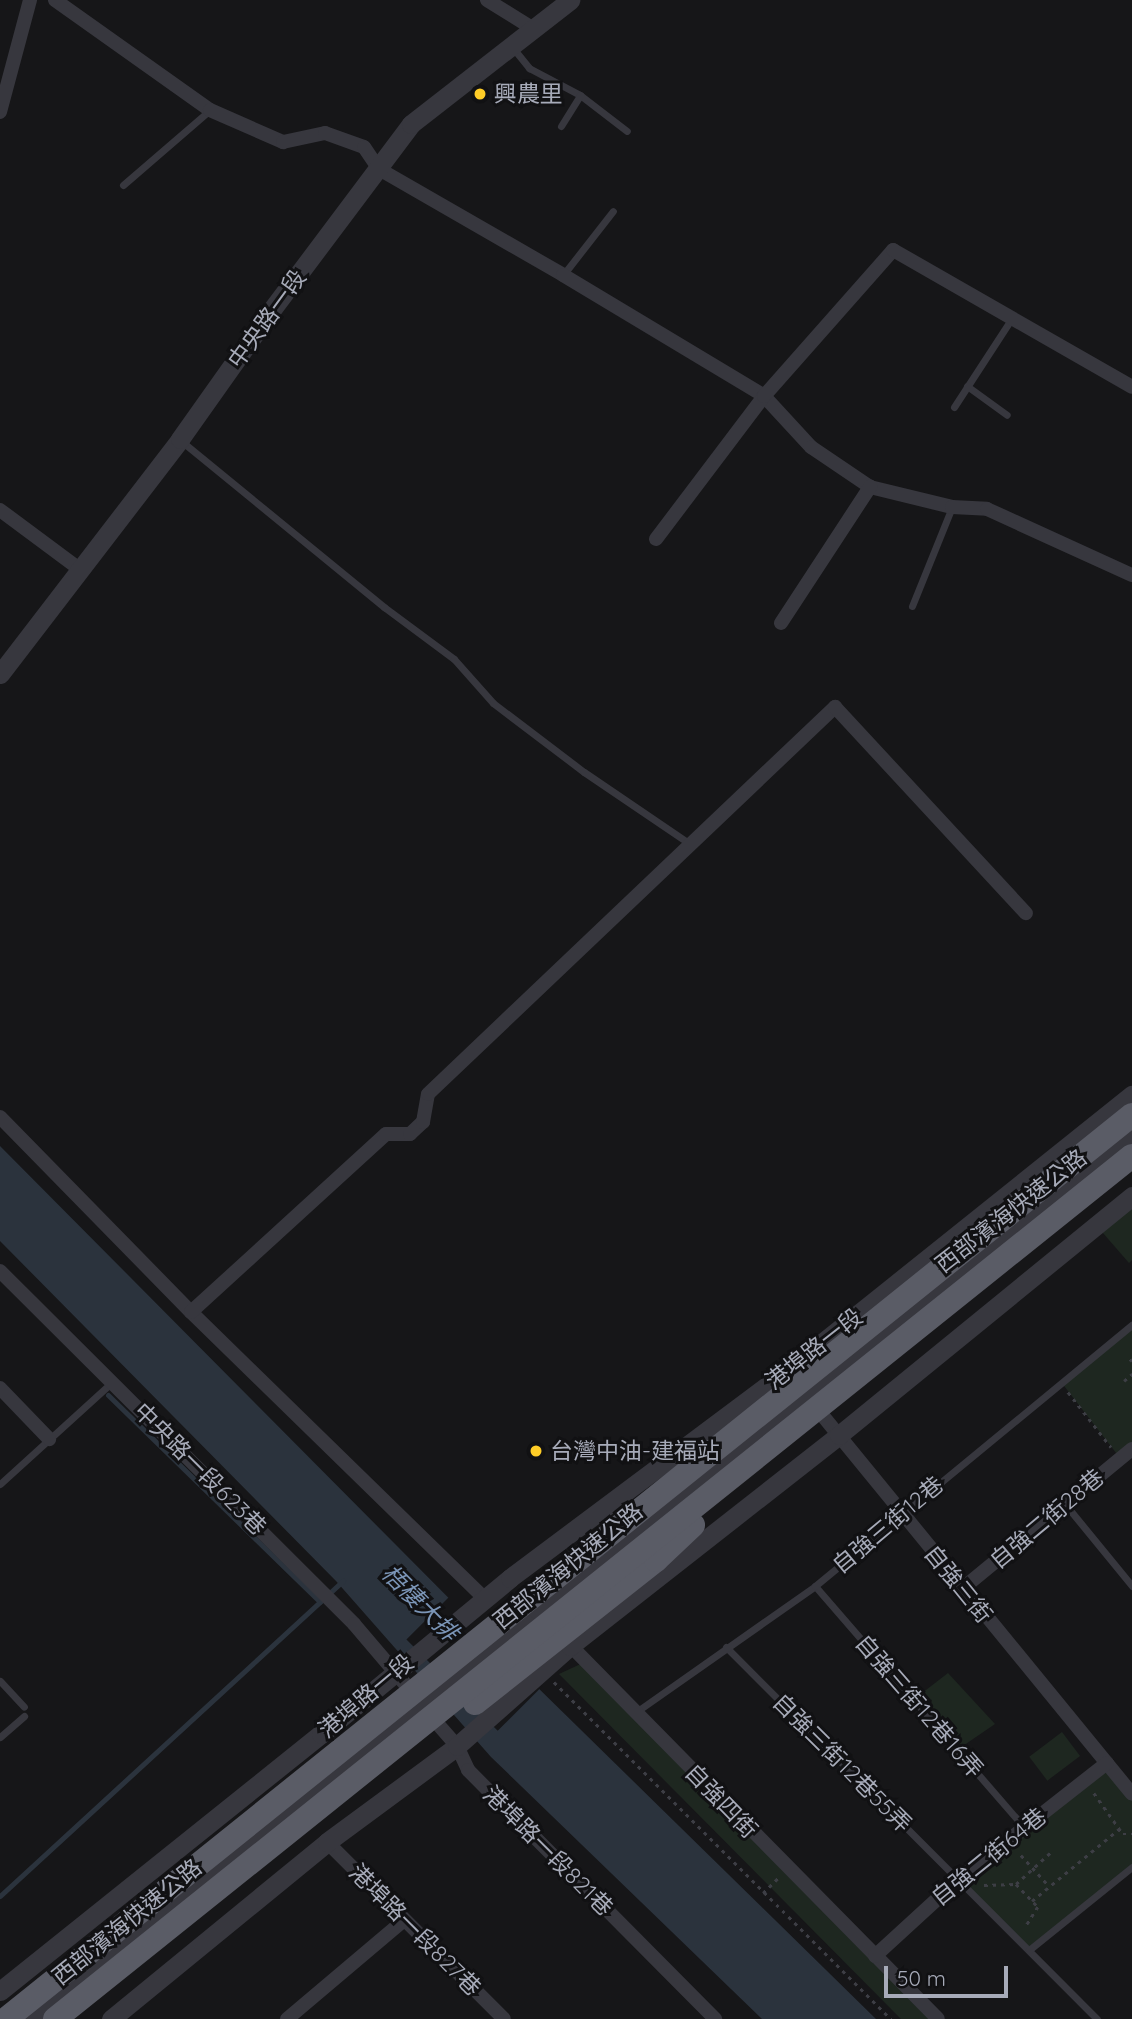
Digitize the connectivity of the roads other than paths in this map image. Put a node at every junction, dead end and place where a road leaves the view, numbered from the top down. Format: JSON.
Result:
{"nodes":[{"id":1,"x":30,"y":0,"type":"edge"},
{"id":2,"x":55,"y":0,"type":"edge"},
{"id":3,"x":487,"y":0,"type":"edge"},
{"id":4,"x":570,"y":0,"type":"edge"},
{"id":5,"x":532,"y":28,"type":"junction"},
{"id":6,"x":511,"y":45,"type":"junction"},
{"id":7,"x":580,"y":95,"type":"junction"},
{"id":8,"x":210,"y":110,"type":"junction"},
{"id":9,"x":0,"y":112,"type":"edge"},
{"id":10,"x":561,"y":126,"type":"dead end"},
{"id":11,"x":628,"y":131,"type":"dead end"},
{"id":12,"x":379,"y":169,"type":"junction"},
{"id":13,"x":123,"y":185,"type":"dead end"},
{"id":14,"x":613,"y":211,"type":"dead end"},
{"id":15,"x":563,"y":275,"type":"junction"},
{"id":16,"x":1013,"y":318,"type":"junction"},
{"id":17,"x":967,"y":386,"type":"junction"},
{"id":18,"x":1132,"y":387,"type":"edge"},
{"id":19,"x":764,"y":396,"type":"junction"},
{"id":20,"x":954,"y":407,"type":"dead end"},
{"id":21,"x":1007,"y":415,"type":"dead end"},
{"id":22,"x":180,"y":439,"type":"junction"},
{"id":23,"x":870,"y":487,"type":"junction"},
{"id":24,"x":952,"y":507,"type":"junction"},
{"id":25,"x":0,"y":510,"type":"edge"},
{"id":26,"x":656,"y":539,"type":"dead end"},
{"id":27,"x":78,"y":568,"type":"junction"},
{"id":28,"x":1132,"y":575,"type":"edge"},
{"id":29,"x":912,"y":606,"type":"dead end"},
{"id":30,"x":782,"y":623,"type":"dead end"},
{"id":31,"x":0,"y":674,"type":"edge"},
{"id":32,"x":690,"y":844,"type":"junction"},
{"id":33,"x":1026,"y":913,"type":"dead end"},
{"id":34,"x":1132,"y":1095,"type":"edge"},
{"id":35,"x":1132,"y":1115,"type":"edge"},
{"id":36,"x":0,"y":1117,"type":"edge"},
{"id":37,"x":1102,"y":1121,"type":"junction"},
{"id":38,"x":1128,"y":1146,"type":"edge"},
{"id":39,"x":1132,"y":1163,"type":"edge"},
{"id":40,"x":1132,"y":1196,"type":"edge"},
{"id":41,"x":0,"y":1271,"type":"edge"},
{"id":42,"x":191,"y":1312,"type":"junction"},
{"id":43,"x":1132,"y":1325,"type":"edge"},
{"id":44,"x":787,"y":1371,"type":"junction"},
{"id":45,"x":112,"y":1382,"type":"junction"},
{"id":46,"x":0,"y":1388,"type":"edge"},
{"id":47,"x":806,"y":1395,"type":"junction"},
{"id":48,"x":761,"y":1410,"type":"junction"},
{"id":49,"x":786,"y":1432,"type":"junction"},
{"id":50,"x":839,"y":1434,"type":"junction"},
{"id":51,"x":49,"y":1439,"type":"junction"},
{"id":52,"x":1132,"y":1449,"type":"edge"},
{"id":53,"x":0,"y":1484,"type":"edge"},
{"id":54,"x":1065,"y":1503,"type":"junction"},
{"id":55,"x":901,"y":1514,"type":"junction"},
{"id":56,"x":510,"y":1578,"type":"junction"},
{"id":57,"x":815,"y":1586,"type":"junction"},
{"id":58,"x":1132,"y":1586,"type":"edge"},
{"id":59,"x":962,"y":1589,"type":"junction"},
{"id":60,"x":485,"y":1599,"type":"junction"},
{"id":61,"x":537,"y":1609,"type":"junction"},
{"id":62,"x":570,"y":1646,"type":"junction"},
{"id":63,"x":726,"y":1647,"type":"junction"},
{"id":64,"x":396,"y":1670,"type":"junction"},
{"id":65,"x":0,"y":1681,"type":"edge"},
{"id":66,"x":421,"y":1704,"type":"junction"},
{"id":67,"x":24,"y":1707,"type":"dead end"},
{"id":68,"x":635,"y":1713,"type":"junction"},
{"id":69,"x":24,"y":1716,"type":"dead end"},
{"id":70,"x":0,"y":1737,"type":"edge"},
{"id":71,"x":457,"y":1746,"type":"junction"},
{"id":72,"x":1107,"y":1763,"type":"junction"},
{"id":73,"x":1132,"y":1794,"type":"edge"},
{"id":74,"x":1024,"y":1827,"type":"junction"},
{"id":75,"x":327,"y":1842,"type":"junction"},
{"id":76,"x":1132,"y":1867,"type":"edge"},
{"id":77,"x":958,"y":1880,"type":"junction"},
{"id":78,"x":404,"y":1920,"type":"junction"},
{"id":79,"x":1029,"y":1950,"type":"junction"},
{"id":80,"x":874,"y":1956,"type":"junction"},
{"id":81,"x":0,"y":1991,"type":"edge"},
{"id":82,"x":0,"y":2007,"type":"edge"},
{"id":83,"x":6,"y":2019,"type":"edge"},
{"id":84,"x":28,"y":2019,"type":"edge"},
{"id":85,"x":55,"y":2019,"type":"edge"},
{"id":86,"x":77,"y":2019,"type":"edge"},
{"id":87,"x":111,"y":2019,"type":"edge"},
{"id":88,"x":287,"y":2019,"type":"edge"},
{"id":89,"x":503,"y":2019,"type":"edge"},
{"id":90,"x":715,"y":2019,"type":"edge"},
{"id":91,"x":938,"y":2019,"type":"edge"},
{"id":92,"x":1097,"y":2019,"type":"edge"}],
"edges":[{"from":1,"to":9,"type":"street"},
{"from":2,"to":8,"type":"street"},
{"from":3,"to":5,"type":"street"},
{"from":4,"to":5,"type":"street","name":"中央路一段"},
{"from":5,"to":6,"type":"street","name":"中央路一段"},
{"from":6,"to":7,"type":"lane"},
{"from":6,"to":12,"type":"street","name":"中央路一段"},
{"from":7,"to":10,"type":"lane"},
{"from":7,"to":11,"type":"lane"},
{"from":8,"to":12,"type":"street"},
{"from":8,"to":13,"type":"lane"},
{"from":12,"to":15,"type":"street"},
{"from":12,"to":22,"type":"street","name":"中央路一段"},
{"from":14,"to":15,"type":"lane"},
{"from":15,"to":19,"type":"street"},
{"from":16,"to":17,"type":"lane"},
{"from":16,"to":18,"type":"street"},
{"from":16,"to":19,"type":"street"},
{"from":17,"to":20,"type":"lane"},
{"from":17,"to":21,"type":"lane"},
{"from":19,"to":23,"type":"street"},
{"from":19,"to":26,"type":"street"},
{"from":22,"to":27,"type":"street","name":"中央路一段"},
{"from":22,"to":32,"type":"lane"},
{"from":23,"to":24,"type":"street"},
{"from":23,"to":30,"type":"street"},
{"from":24,"to":28,"type":"street"},
{"from":24,"to":29,"type":"lane"},
{"from":25,"to":27,"type":"street"},
{"from":27,"to":31,"type":"street","name":"中央路一段"},
{"from":32,"to":33,"type":"street"},
{"from":32,"to":42,"type":"street"},
{"from":34,"to":37,"type":"street","name":"港埠路一段"},
{"from":35,"to":48,"type":"highway","name":"西部濱海快速公路","bridge":true},
{"from":36,"to":42,"type":"street"},
{"from":37,"to":38,"type":"street"},
{"from":37,"to":44,"type":"street","name":"港埠路一段"},
{"from":38,"to":39,"type":"street"},
{"from":38,"to":47,"type":"street","name":"港埠路一段"},
{"from":38,"to":49,"type":"highway","name":"西部濱海快速公路","bridge":true},
{"from":40,"to":50,"type":"street"},
{"from":41,"to":45,"type":"street","name":"中央路一段623巷"},
{"from":42,"to":60,"type":"street"},
{"from":43,"to":55,"type":"lane","name":"自強三街12巷"},
{"from":44,"to":47,"type":"street","name":"自強三街"},
{"from":44,"to":56,"type":"street","name":"港埠路一段"},
{"from":45,"to":51,"type":"lane"},
{"from":45,"to":64,"type":"street","name":"中央路一段623巷"},
{"from":46,"to":51,"type":"street"},
{"from":47,"to":50,"type":"street","name":"自強三街"},
{"from":47,"to":61,"type":"street","name":"港埠路一段"},
{"from":48,"to":82,"type":"highway"},
{"from":48,"to":83,"type":"highway","name":"西部濱海快速公路","bridge":true},
{"from":49,"to":85,"type":"highway","name":"西部濱海快速公路","bridge":true},
{"from":49,"to":86,"type":"highway","bridge":true},
{"from":50,"to":55,"type":"street","name":"自強三街"},
{"from":50,"to":62,"type":"street"},
{"from":51,"to":53,"type":"lane"},
{"from":52,"to":54,"type":"street","name":"自強二街28巷"},
{"from":54,"to":58,"type":"lane"},
{"from":54,"to":59,"type":"street","name":"自強二街28巷"},
{"from":55,"to":57,"type":"lane","name":"自強三街12巷"},
{"from":55,"to":59,"type":"street","name":"自強三街"},
{"from":56,"to":60,"type":"street","name":"港埠路一段"},
{"from":56,"to":61,"type":"street","name":"自強四街"},
{"from":57,"to":63,"type":"lane","name":"自強三街12巷"},
{"from":57,"to":74,"type":"lane","name":"自強三街12巷16弄"},
{"from":59,"to":72,"type":"street","name":"自強三街"},
{"from":60,"to":64,"type":"street","name":"港埠路一段"},
{"from":61,"to":62,"type":"street","name":"自強四街"},
{"from":61,"to":66,"type":"street","name":"港埠路一段"},
{"from":62,"to":68,"type":"street","name":"自強四街"},
{"from":62,"to":71,"type":"street"},
{"from":63,"to":68,"type":"lane","name":"自強三街12巷"},
{"from":63,"to":77,"type":"lane","name":"自強三街12巷55弄"},
{"from":64,"to":66,"type":"street","name":"港埠路一段821巷"},
{"from":64,"to":81,"type":"street","name":"港埠路一段"},
{"from":65,"to":67,"type":"lane"},
{"from":66,"to":71,"type":"street","name":"港埠路一段821巷"},
{"from":66,"to":84,"type":"street","name":"港埠路一段"},
{"from":68,"to":80,"type":"street","name":"自強四街"},
{"from":69,"to":70,"type":"lane"},
{"from":71,"to":75,"type":"street"},
{"from":71,"to":90,"type":"street","name":"港埠路一段821巷"},
{"from":72,"to":73,"type":"street","name":"自強三街"},
{"from":72,"to":74,"type":"street","name":"自強二街64巷"},
{"from":74,"to":77,"type":"street","name":"自強二街64巷"},
{"from":75,"to":78,"type":"street","name":"港埠路一段827巷"},
{"from":75,"to":87,"type":"street"},
{"from":76,"to":79,"type":"lane"},
{"from":77,"to":79,"type":"lane","name":"自強三街12巷55弄"},
{"from":77,"to":80,"type":"street","name":"自強二街64巷"},
{"from":78,"to":88,"type":"street"},
{"from":78,"to":89,"type":"street","name":"港埠路一段827巷"},
{"from":79,"to":92,"type":"lane","name":"自強三街12巷55弄"},
{"from":80,"to":91,"type":"street","name":"自強四街"}]}
